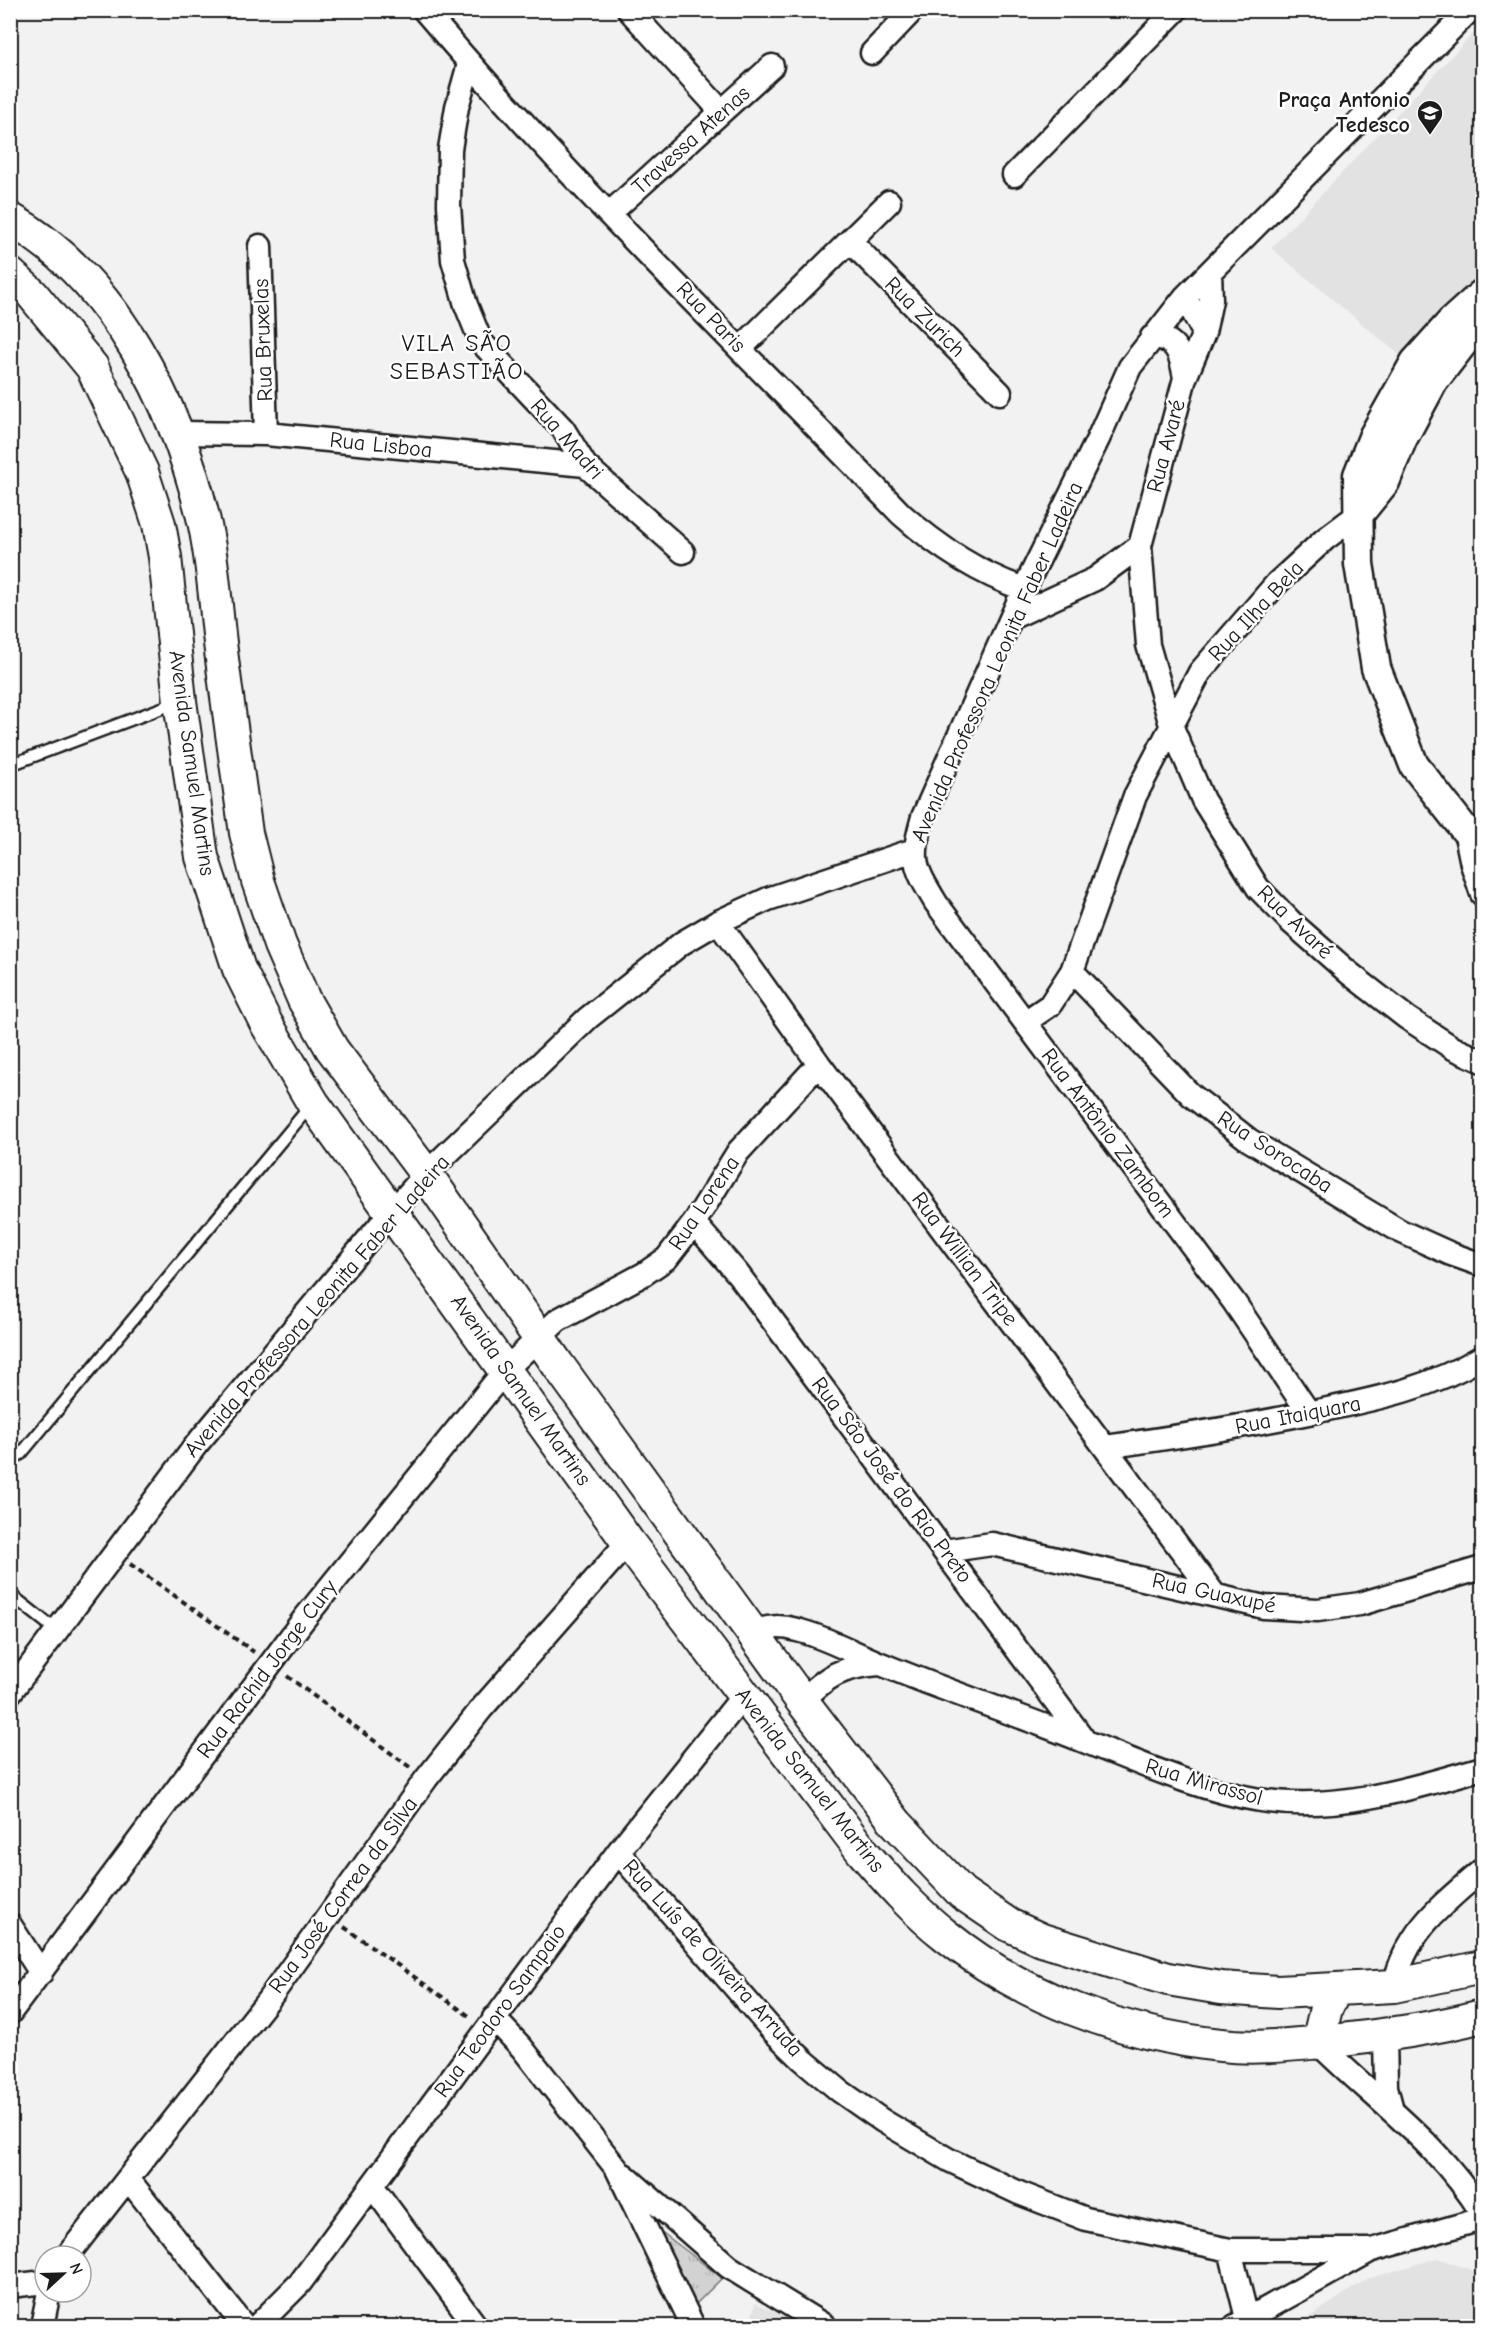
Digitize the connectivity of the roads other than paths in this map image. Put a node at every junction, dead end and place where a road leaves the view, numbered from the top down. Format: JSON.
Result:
{"nodes":[{"id":1,"x":424,"y":10,"type":"edge"},
{"id":2,"x":628,"y":10,"type":"edge"},
{"id":3,"x":913,"y":10,"type":"edge"},
{"id":4,"x":1176,"y":10,"type":"edge"},
{"id":5,"x":1470,"y":10,"type":"edge"},
{"id":6,"x":872,"y":53,"type":"dead end"},
{"id":7,"x":470,"y":64,"type":"junction"},
{"id":8,"x":772,"y":66,"type":"dead end"},
{"id":9,"x":721,"y":111,"type":"junction"},
{"id":10,"x":1014,"y":175,"type":"dead end"},
{"id":11,"x":890,"y":202,"type":"dead end"},
{"id":12,"x":610,"y":213,"type":"junction"},
{"id":13,"x":10,"y":219,"type":"edge"},
{"id":14,"x":851,"y":242,"type":"junction"},
{"id":15,"x":260,"y":246,"type":"dead end"},
{"id":16,"x":1210,"y":272,"type":"junction"},
{"id":17,"x":10,"y":274,"type":"edge"},
{"id":18,"x":1482,"y":294,"type":"edge"},
{"id":19,"x":1185,"y":297,"type":"junction"},
{"id":20,"x":1482,"y":325,"type":"edge"},
{"id":21,"x":61,"y":327,"type":"junction"},
{"id":22,"x":123,"y":329,"type":"junction"},
{"id":23,"x":1204,"y":333,"type":"junction"},
{"id":24,"x":1152,"y":337,"type":"junction"},
{"id":25,"x":741,"y":348,"type":"junction"},
{"id":26,"x":1185,"y":378,"type":"junction"},
{"id":27,"x":1000,"y":393,"type":"dead end"},
{"id":28,"x":177,"y":433,"type":"junction"},
{"id":29,"x":266,"y":434,"type":"junction"},
{"id":30,"x":585,"y":465,"type":"junction"},
{"id":31,"x":1360,"y":513,"type":"junction"},
{"id":32,"x":1140,"y":546,"type":"junction"},
{"id":33,"x":683,"y":552,"type":"dead end"},
{"id":34,"x":165,"y":557,"type":"junction"},
{"id":35,"x":212,"y":579,"type":"junction"},
{"id":36,"x":1095,"y":579,"type":"junction"},
{"id":37,"x":1141,"y":582,"type":"junction"},
{"id":38,"x":1024,"y":588,"type":"junction"},
{"id":39,"x":1013,"y":617,"type":"junction"},
{"id":40,"x":180,"y":701,"type":"junction"},
{"id":41,"x":1171,"y":725,"type":"junction"},
{"id":42,"x":10,"y":765,"type":"edge"},
{"id":43,"x":1474,"y":834,"type":"edge"},
{"id":44,"x":914,"y":850,"type":"junction"},
{"id":45,"x":1482,"y":894,"type":"edge"},
{"id":46,"x":718,"y":922,"type":"junction"},
{"id":47,"x":1072,"y":971,"type":"junction"},
{"id":48,"x":1025,"y":1022,"type":"junction"},
{"id":49,"x":1482,"y":1061,"type":"edge"},
{"id":50,"x":819,"y":1064,"type":"junction"},
{"id":51,"x":313,"y":1103,"type":"junction"},
{"id":52,"x":426,"y":1174,"type":"junction"},
{"id":53,"x":392,"y":1212,"type":"junction"},
{"id":54,"x":694,"y":1223,"type":"junction"},
{"id":55,"x":1482,"y":1265,"type":"edge"},
{"id":56,"x":538,"y":1337,"type":"junction"},
{"id":57,"x":1482,"y":1358,"type":"edge"},
{"id":58,"x":506,"y":1369,"type":"junction"},
{"id":59,"x":1309,"y":1413,"type":"junction"},
{"id":60,"x":1105,"y":1447,"type":"junction"},
{"id":61,"x":10,"y":1460,"type":"edge"},
{"id":62,"x":628,"y":1542,"type":"junction"},
{"id":63,"x":944,"y":1551,"type":"junction"},
{"id":64,"x":1482,"y":1568,"type":"edge"},
{"id":65,"x":10,"y":1594,"type":"edge"},
{"id":66,"x":1214,"y":1594,"type":"junction"},
{"id":67,"x":57,"y":1631,"type":"junction"},
{"id":68,"x":753,"y":1632,"type":"junction"},
{"id":69,"x":881,"y":1664,"type":"junction"},
{"id":70,"x":724,"y":1668,"type":"junction"},
{"id":71,"x":10,"y":1693,"type":"edge"},
{"id":72,"x":744,"y":1695,"type":"junction"},
{"id":73,"x":802,"y":1701,"type":"junction"},
{"id":74,"x":768,"y":1728,"type":"junction"},
{"id":75,"x":1085,"y":1741,"type":"junction"},
{"id":76,"x":1482,"y":1768,"type":"edge"},
{"id":77,"x":618,"y":1852,"type":"junction"},
{"id":78,"x":1482,"y":1870,"type":"edge"},
{"id":79,"x":10,"y":1925,"type":"edge"},
{"id":80,"x":1482,"y":1967,"type":"edge"},
{"id":81,"x":41,"y":1973,"type":"junction"},
{"id":82,"x":1394,"y":1986,"type":"junction"},
{"id":83,"x":1336,"y":1989,"type":"junction"},
{"id":84,"x":10,"y":2013,"type":"edge"},
{"id":85,"x":1482,"y":2016,"type":"edge"},
{"id":86,"x":490,"y":2023,"type":"junction"},
{"id":87,"x":1385,"y":2036,"type":"junction"},
{"id":88,"x":1318,"y":2043,"type":"junction"},
{"id":89,"x":1391,"y":2106,"type":"junction"},
{"id":90,"x":617,"y":2169,"type":"junction"},
{"id":91,"x":129,"y":2180,"type":"junction"},
{"id":92,"x":373,"y":2187,"type":"junction"},
{"id":93,"x":1482,"y":2213,"type":"edge"},
{"id":94,"x":1482,"y":2220,"type":"edge"},
{"id":95,"x":77,"y":2244,"type":"edge"},
{"id":96,"x":1230,"y":2250,"type":"junction"},
{"id":97,"x":1372,"y":2250,"type":"junction"},
{"id":98,"x":33,"y":2283,"type":"edge"},
{"id":99,"x":10,"y":2286,"type":"edge"},
{"id":100,"x":47,"y":2304,"type":"edge"},
{"id":101,"x":1241,"y":2322,"type":"edge"},
{"id":102,"x":42,"y":2326,"type":"edge"},
{"id":103,"x":244,"y":2326,"type":"edge"},
{"id":104,"x":257,"y":2326,"type":"edge"},
{"id":105,"x":476,"y":2326,"type":"edge"},
{"id":106,"x":693,"y":2326,"type":"edge"},
{"id":107,"x":825,"y":2326,"type":"edge"}],
"edges":[{"from":1,"to":7,"type":"street","name":"Rua Paris"},
{"from":2,"to":9,"type":"street"},
{"from":3,"to":6,"type":"street"},
{"from":4,"to":10,"type":"street"},
{"from":5,"to":16,"type":"street","name":"Avenida Professora Leonita Faber Ladeira"},
{"from":7,"to":12,"type":"street","name":"Rua Paris"},
{"from":7,"to":30,"type":"street","name":"Rua Madri"},
{"from":8,"to":9,"type":"street","name":"Travessa Atenas"},
{"from":9,"to":12,"type":"street","name":"Travessa Atenas"},
{"from":11,"to":14,"type":"street"},
{"from":12,"to":25,"type":"street","name":"Rua Paris"},
{"from":13,"to":22,"type":"main road","name":"Avenida Samuel Martins"},
{"from":14,"to":25,"type":"street"},
{"from":14,"to":27,"type":"street","name":"Rua Zurich"},
{"from":15,"to":29,"type":"street","name":"Rua Bruxelas"},
{"from":16,"to":19,"type":"street","name":"Avenida Professora Leonita Faber Ladeira"},
{"from":16,"to":23,"type":"street","name":"Rua Avaré"},
{"from":17,"to":21,"type":"main road","name":"Avenida Samuel Martins"},
{"from":18,"to":31,"type":"street"},
{"from":19,"to":23,"type":"street"},
{"from":19,"to":24,"type":"street","name":"Avenida Professora Leonita Faber Ladeira"},
{"from":20,"to":31,"type":"street"},
{"from":21,"to":22,"type":"main road"},
{"from":21,"to":34,"type":"main road","name":"Avenida Samuel Martins"},
{"from":22,"to":28,"type":"main road","name":"Avenida Samuel Martins"},
{"from":23,"to":26,"type":"street","name":"Rua Avaré"},
{"from":24,"to":26,"type":"street","name":"Rua Avaré"},
{"from":24,"to":38,"type":"street","name":"Avenida Professora Leonita Faber Ladeira"},
{"from":25,"to":38,"type":"street","name":"Rua Paris"},
{"from":26,"to":32,"type":"street","name":"Rua Avaré"},
{"from":28,"to":29,"type":"street","name":"Rua Lisboa"},
{"from":28,"to":35,"type":"main road","name":"Avenida Samuel Martins"},
{"from":29,"to":30,"type":"street","name":"Rua Lisboa"},
{"from":30,"to":33,"type":"street","name":"Rua Madri"},
{"from":31,"to":41,"type":"street","name":"Rua Ilha Bela"},
{"from":31,"to":43,"type":"street"},
{"from":32,"to":36,"type":"street"},
{"from":32,"to":37,"type":"street","name":"Rua Avaré"},
{"from":34,"to":35,"type":"main road"},
{"from":34,"to":40,"type":"main road","name":"Avenida Samuel Martins"},
{"from":35,"to":52,"type":"main road","name":"Avenida Samuel Martins"},
{"from":36,"to":37,"type":"street"},
{"from":36,"to":39,"type":"street"},
{"from":37,"to":41,"type":"street","name":"Rua Avaré"},
{"from":38,"to":39,"type":"street","name":"Avenida Professora Leonita Faber Ladeira"},
{"from":39,"to":44,"type":"street","name":"Avenida Professora Leonita Faber Ladeira"},
{"from":40,"to":42,"type":"lane"},
{"from":40,"to":51,"type":"main road","name":"Avenida Samuel Martins"},
{"from":41,"to":47,"type":"street"},
{"from":41,"to":49,"type":"street","name":"Rua Avaré"},
{"from":43,"to":45,"type":"street"},
{"from":44,"to":46,"type":"street","name":"Avenida Professora Leonita Faber Ladeira"},
{"from":44,"to":48,"type":"street","name":"Rua Antônio Zambom"},
{"from":46,"to":50,"type":"street","name":"Rua Willian Tripe"},
{"from":46,"to":52,"type":"street","name":"Avenida Professora Leonita Faber Ladeira"},
{"from":47,"to":48,"type":"street"},
{"from":47,"to":55,"type":"street","name":"Rua Sorocaba"},
{"from":48,"to":59,"type":"street","name":"Rua Antônio Zambom"},
{"from":50,"to":54,"type":"street","name":"Rua Lorena"},
{"from":50,"to":60,"type":"street","name":"Rua Willian Tripe"},
{"from":51,"to":53,"type":"main road","name":"Avenida Samuel Martins"},
{"from":51,"to":61,"type":"lane"},
{"from":52,"to":53,"type":"street","name":"Avenida Professora Leonita Faber Ladeira"},
{"from":52,"to":56,"type":"main road","name":"Avenida Samuel Martins"},
{"from":53,"to":58,"type":"main road","name":"Avenida Samuel Martins"},
{"from":53,"to":67,"type":"street","name":"Avenida Professora Leonita Faber Ladeira"},
{"from":54,"to":56,"type":"street","name":"Rua Lorena"},
{"from":54,"to":63,"type":"street","name":"Rua São José do Rio Preto"},
{"from":56,"to":58,"type":"street","name":"Rua Rachid Jorge Cury"},
{"from":56,"to":68,"type":"main road","name":"Avenida Samuel Martins"},
{"from":57,"to":59,"type":"street","name":"Rua Itaiquara"},
{"from":58,"to":62,"type":"main road","name":"Avenida Samuel Martins"},
{"from":58,"to":81,"type":"street","name":"Rua Rachid Jorge Cury"},
{"from":59,"to":60,"type":"street","name":"Rua Itaiquara"},
{"from":60,"to":66,"type":"street","name":"Rua Willian Tripe"},
{"from":62,"to":70,"type":"main road","name":"Avenida Samuel Martins"},
{"from":62,"to":91,"type":"street","name":"Rua José Correa da Silva"},
{"from":63,"to":66,"type":"street","name":"Rua Guaxupé"},
{"from":63,"to":75,"type":"street","name":"Rua São José do Rio Preto"},
{"from":64,"to":66,"type":"street","name":"Rua Guaxupé"},
{"from":65,"to":67,"type":"lane"},
{"from":67,"to":71,"type":"street","name":"Avenida Professora Leonita Faber Ladeira"},
{"from":68,"to":69,"type":"street","name":"Rua Mirassol"},
{"from":68,"to":70,"type":"main road"},
{"from":68,"to":73,"type":"main road","name":"Avenida Samuel Martins"},
{"from":69,"to":73,"type":"street"},
{"from":69,"to":75,"type":"street","name":"Rua Mirassol"},
{"from":70,"to":72,"type":"main road","name":"Avenida Samuel Martins"},
{"from":72,"to":74,"type":"main road","name":"Avenida Samuel Martins"},
{"from":72,"to":77,"type":"street","name":"Rua Teodoro Sampaio"},
{"from":73,"to":74,"type":"main road"},
{"from":73,"to":83,"type":"main road","name":"Avenida Samuel Martins"},
{"from":74,"to":88,"type":"main road","name":"Avenida Samuel Martins"},
{"from":75,"to":76,"type":"street","name":"Rua Mirassol"},
{"from":77,"to":86,"type":"street","name":"Rua Teodoro Sampaio"},
{"from":77,"to":96,"type":"street","name":"Rua Luís de Oliveira Arruda"},
{"from":78,"to":82,"type":"street"},
{"from":79,"to":81,"type":"street"},
{"from":80,"to":82,"type":"main road","name":"Avenida Samuel Martins"},
{"from":81,"to":84,"type":"street","name":"Rua Rachid Jorge Cury"},
{"from":82,"to":83,"type":"main road","name":"Avenida Samuel Martins"},
{"from":82,"to":87,"type":"main road"},
{"from":83,"to":88,"type":"main road"},
{"from":85,"to":87,"type":"main road","name":"Avenida Samuel Martins"},
{"from":86,"to":90,"type":"street"},
{"from":86,"to":92,"type":"street","name":"Rua Teodoro Sampaio"},
{"from":87,"to":88,"type":"main road","name":"Avenida Samuel Martins"},
{"from":87,"to":89,"type":"street"},
{"from":88,"to":89,"type":"street"},
{"from":89,"to":93,"type":"street"},
{"from":90,"to":106,"type":"street"},
{"from":90,"to":107,"type":"street"},
{"from":91,"to":95,"type":"street","name":"Rua José Correa da Silva"},
{"from":91,"to":103,"type":"street"},
{"from":92,"to":104,"type":"street","name":"Rua Teodoro Sampaio"},
{"from":92,"to":105,"type":"street"},
{"from":94,"to":97,"type":"street","name":"Rua Luís de Oliveira Arruda"},
{"from":96,"to":97,"type":"street","name":"Rua Luís de Oliveira Arruda"},
{"from":96,"to":101,"type":"street"},
{"from":97,"to":101,"type":"street"},
{"from":98,"to":99,"type":"street"},
{"from":100,"to":102,"type":"street"}]}
